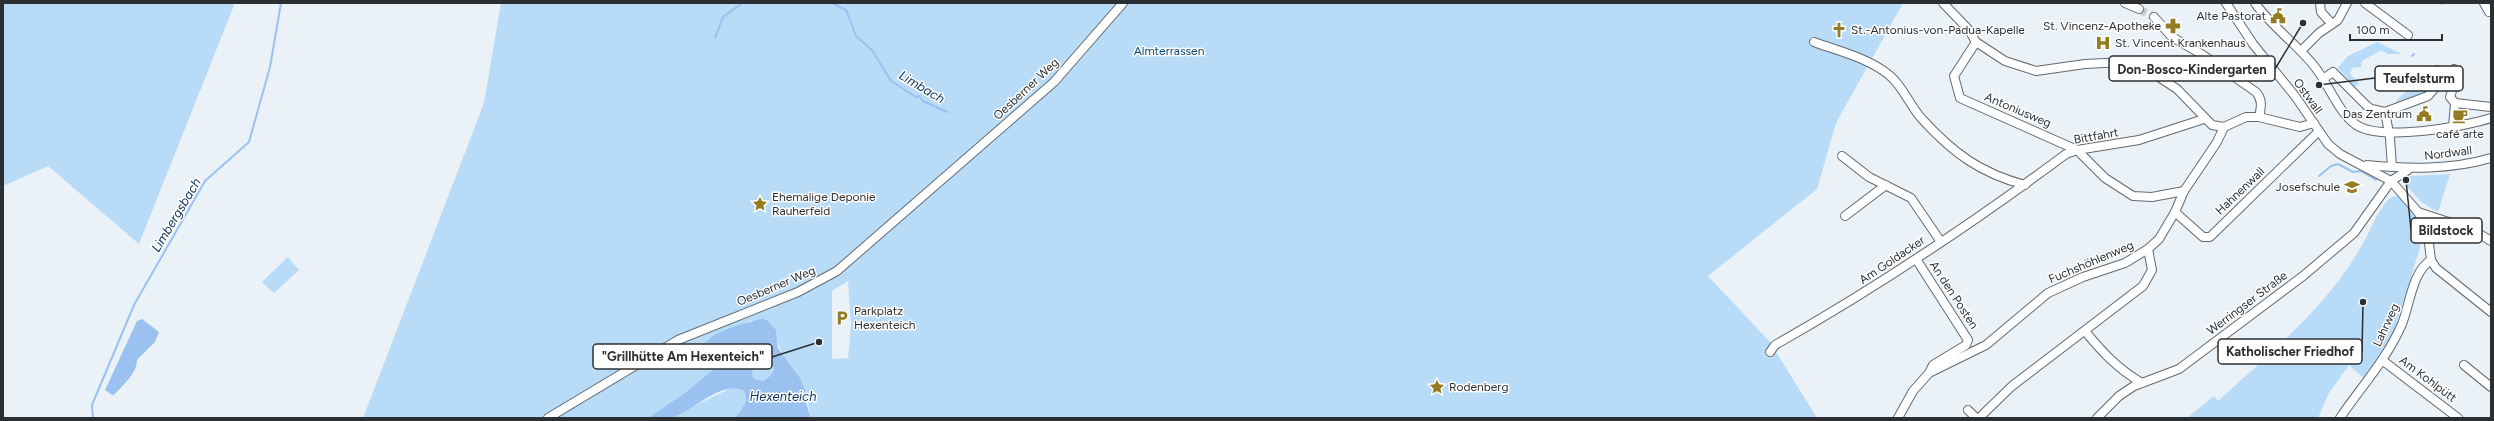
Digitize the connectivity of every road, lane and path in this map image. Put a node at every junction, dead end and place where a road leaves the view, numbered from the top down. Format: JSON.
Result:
{"nodes":[{"id":1,"x":1123,"y":3,"type":"edge"},
{"id":2,"x":1943,"y":3,"type":"edge"},
{"id":3,"x":2125,"y":3,"type":"edge"},
{"id":4,"x":2226,"y":3,"type":"edge"},
{"id":5,"x":2256,"y":3,"type":"edge"},
{"id":6,"x":2320,"y":3,"type":"edge"},
{"id":7,"x":2347,"y":3,"type":"edge"},
{"id":8,"x":2365,"y":3,"type":"edge"},
{"id":9,"x":2484,"y":3,"type":"edge"},
{"id":10,"x":2139,"y":9,"type":"tunnel mouth"},
{"id":11,"x":2489,"y":12,"type":"dead end"},
{"id":12,"x":2154,"y":17,"type":"tunnel mouth"},
{"id":13,"x":2332,"y":24,"type":"junction"},
{"id":14,"x":2408,"y":35,"type":"dead end"},
{"id":15,"x":1814,"y":42,"type":"dead end"},
{"id":16,"x":1976,"y":42,"type":"junction"},
{"id":17,"x":2301,"y":52,"type":"junction"},
{"id":18,"x":2454,"y":69,"type":"dead end"},
{"id":19,"x":2437,"y":70,"type":"dead end"},
{"id":20,"x":2323,"y":78,"type":"junction"},
{"id":21,"x":2455,"y":103,"type":"junction"},
{"id":22,"x":2491,"y":107,"type":"edge"},
{"id":23,"x":2385,"y":112,"type":"junction"},
{"id":24,"x":2258,"y":117,"type":"junction"},
{"id":25,"x":2491,"y":118,"type":"edge"},
{"id":26,"x":2204,"y":119,"type":"junction"},
{"id":27,"x":2314,"y":124,"type":"junction"},
{"id":28,"x":2224,"y":127,"type":"junction"},
{"id":29,"x":2453,"y":127,"type":"junction"},
{"id":30,"x":2319,"y":131,"type":"junction"},
{"id":31,"x":2389,"y":134,"type":"junction"},
{"id":32,"x":2077,"y":150,"type":"junction"},
{"id":33,"x":1842,"y":156,"type":"dead end"},
{"id":34,"x":2491,"y":158,"type":"edge"},
{"id":35,"x":2364,"y":165,"type":"junction"},
{"id":36,"x":2392,"y":168,"type":"junction"},
{"id":37,"x":2408,"y":170,"type":"junction"},
{"id":38,"x":2391,"y":181,"type":"junction"},
{"id":39,"x":1886,"y":185,"type":"junction"},
{"id":40,"x":2025,"y":185,"type":"junction"},
{"id":41,"x":2184,"y":192,"type":"junction"},
{"id":42,"x":2175,"y":212,"type":"junction"},
{"id":43,"x":2418,"y":212,"type":"junction"},
{"id":44,"x":1845,"y":216,"type":"dead end"},
{"id":45,"x":2491,"y":241,"type":"edge"},
{"id":46,"x":1941,"y":242,"type":"junction"},
{"id":47,"x":2148,"y":250,"type":"junction"},
{"id":48,"x":1916,"y":259,"type":"junction"},
{"id":49,"x":2431,"y":260,"type":"junction"},
{"id":50,"x":2491,"y":312,"type":"edge"},
{"id":51,"x":2085,"y":331,"type":"junction"},
{"id":52,"x":1770,"y":352,"type":"dead end"},
{"id":53,"x":2382,"y":360,"type":"junction"},
{"id":54,"x":2464,"y":365,"type":"dead end"},
{"id":55,"x":1930,"y":372,"type":"junction"},
{"id":56,"x":2142,"y":382,"type":"junction"},
{"id":57,"x":2491,"y":386,"type":"edge"},
{"id":58,"x":1968,"y":410,"type":"dead end"},
{"id":59,"x":548,"y":418,"type":"edge"},
{"id":60,"x":1898,"y":418,"type":"edge"},
{"id":61,"x":1978,"y":418,"type":"edge"},
{"id":62,"x":2097,"y":418,"type":"edge"},
{"id":63,"x":2340,"y":418,"type":"edge"},
{"id":64,"x":2458,"y":418,"type":"edge"}],
"edges":[{"from":1,"to":59,"type":"street","name":"Oesberner Weg"},
{"from":2,"to":16,"type":"street"},
{"from":3,"to":10,"type":"street"},
{"from":4,"to":27,"type":"street","name":"Ostwall"},
{"from":5,"to":17,"type":"street"},
{"from":6,"to":13,"type":"street"},
{"from":7,"to":13,"type":"street"},
{"from":8,"to":14,"type":"street"},
{"from":9,"to":11,"type":"street"},
{"from":12,"to":24,"type":"street"},
{"from":13,"to":17,"type":"street"},
{"from":15,"to":40,"type":"street"},
{"from":16,"to":26,"type":"street"},
{"from":16,"to":32,"type":"street","name":"Antoniusweg"},
{"from":17,"to":20,"type":"street"},
{"from":18,"to":21,"type":"street"},
{"from":19,"to":23,"type":"street"},
{"from":20,"to":23,"type":"street"},
{"from":20,"to":31,"type":"street"},
{"from":21,"to":22,"type":"street"},
{"from":21,"to":29,"type":"street"},
{"from":23,"to":31,"type":"street"},
{"from":24,"to":27,"type":"street"},
{"from":24,"to":28,"type":"street"},
{"from":25,"to":29,"type":"street"},
{"from":26,"to":28,"type":"street"},
{"from":26,"to":32,"type":"street","name":"Bittfahrt"},
{"from":27,"to":30,"type":"street","name":"Ostwall"},
{"from":28,"to":41,"type":"street","name":"Fuchshöhlenweg"},
{"from":29,"to":31,"type":"street"},
{"from":30,"to":35,"type":"street","name":"Ostwall"},
{"from":30,"to":42,"type":"street","name":"Hahnenwall"},
{"from":31,"to":36,"type":"street"},
{"from":32,"to":40,"type":"street","name":"Bittfahrt"},
{"from":32,"to":41,"type":"street","name":"Antoniusweg"},
{"from":33,"to":39,"type":"street"},
{"from":34,"to":37,"type":"street","name":"Nordwall"},
{"from":35,"to":36,"type":"street","name":"Nordwall"},
{"from":35,"to":38,"type":"street","name":"Ostwall"},
{"from":36,"to":37,"type":"street","name":"Nordwall"},
{"from":37,"to":38,"type":"street","name":"Nordwall"},
{"from":38,"to":43,"type":"street","name":"Ostwall"},
{"from":38,"to":56,"type":"street","name":"Werringser Straße"},
{"from":39,"to":44,"type":"street"},
{"from":39,"to":46,"type":"street"},
{"from":40,"to":46,"type":"street","name":"Am Goldacker"},
{"from":41,"to":42,"type":"street","name":"Fuchshöhlenweg"},
{"from":42,"to":47,"type":"street","name":"Fuchshöhlenweg"},
{"from":43,"to":45,"type":"street"},
{"from":43,"to":49,"type":"street","name":"Ostwall"},
{"from":46,"to":48,"type":"street","name":"Am Goldacker"},
{"from":47,"to":51,"type":"street"},
{"from":47,"to":55,"type":"street","name":"Fuchshöhlenweg"},
{"from":48,"to":52,"type":"street","name":"Am Goldacker"},
{"from":48,"to":55,"type":"street","name":"An den Posten"},
{"from":49,"to":50,"type":"street"},
{"from":49,"to":53,"type":"street","name":"Lahrweg"},
{"from":51,"to":56,"type":"street"},
{"from":51,"to":61,"type":"street"},
{"from":53,"to":63,"type":"street","name":"Lahrweg"},
{"from":53,"to":64,"type":"street","name":"Am Kohlpütt"},
{"from":54,"to":57,"type":"street"},
{"from":55,"to":60,"type":"street","name":"Fuchshöhlenweg"},
{"from":56,"to":62,"type":"street","name":"Werringser Straße"},
{"from":58,"to":61,"type":"street"}]}
